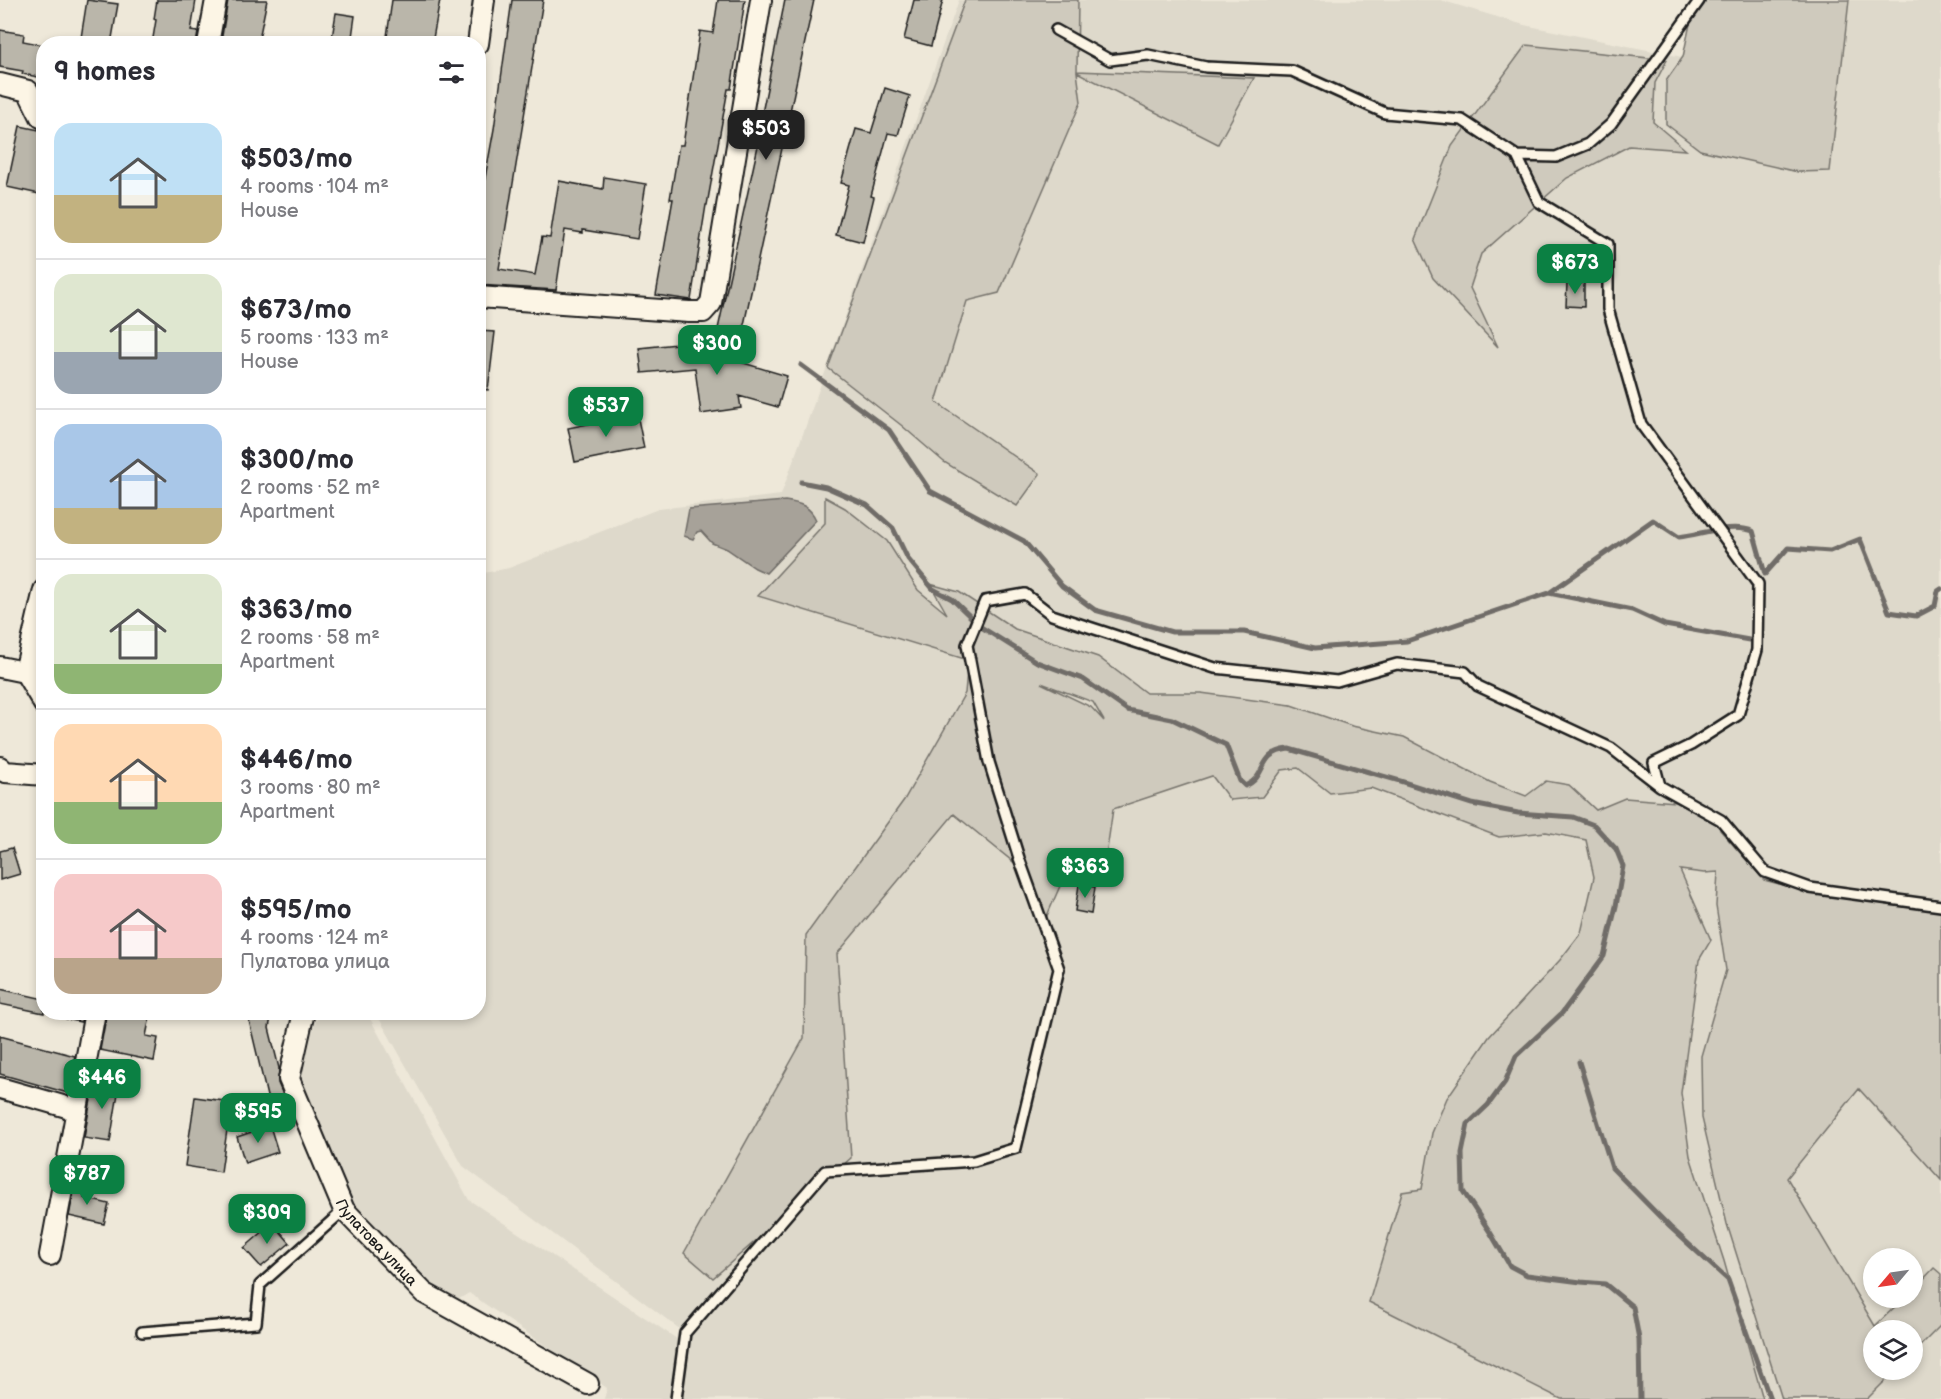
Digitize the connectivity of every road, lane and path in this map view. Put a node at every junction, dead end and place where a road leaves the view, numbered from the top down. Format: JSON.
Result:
{"nodes":[{"id":1,"x":216,"y":0,"type":"edge"},
{"id":2,"x":484,"y":0,"type":"edge"},
{"id":3,"x":761,"y":0,"type":"edge"},
{"id":4,"x":1699,"y":1,"type":"edge"},
{"id":5,"x":1056,"y":30,"type":"dead end"},
{"id":6,"x":209,"y":36,"type":"edge"},
{"id":7,"x":479,"y":36,"type":"edge"},
{"id":8,"x":0,"y":84,"type":"edge"},
{"id":9,"x":36,"y":107,"type":"edge"},
{"id":10,"x":1517,"y":156,"type":"junction"},
{"id":11,"x":486,"y":298,"type":"edge"},
{"id":12,"x":36,"y":657,"type":"edge"},
{"id":13,"x":0,"y":667,"type":"edge"},
{"id":14,"x":34,"y":674,"type":"edge"},
{"id":15,"x":0,"y":767,"type":"edge"},
{"id":16,"x":36,"y":775,"type":"edge"},
{"id":17,"x":1660,"y":786,"type":"junction"},
{"id":18,"x":1941,"y":906,"type":"edge"},
{"id":19,"x":94,"y":1020,"type":"edge"},
{"id":20,"x":302,"y":1020,"type":"edge"},
{"id":21,"x":0,"y":1088,"type":"edge"},
{"id":22,"x":77,"y":1110,"type":"junction"},
{"id":23,"x":344,"y":1210,"type":"junction"},
{"id":24,"x":50,"y":1255,"type":"dead end"},
{"id":25,"x":142,"y":1332,"type":"dead end"},
{"id":26,"x":588,"y":1384,"type":"dead end"},
{"id":27,"x":676,"y":1399,"type":"edge"}],
"edges":[{"from":1,"to":6,"type":"street"},
{"from":2,"to":7,"type":"street"},
{"from":3,"to":11,"type":"street"},
{"from":4,"to":10,"type":"lane"},
{"from":5,"to":10,"type":"lane"},
{"from":8,"to":9,"type":"street"},
{"from":10,"to":17,"type":"lane"},
{"from":12,"to":14,"type":"street"},
{"from":13,"to":14,"type":"street"},
{"from":15,"to":16,"type":"street"},
{"from":17,"to":18,"type":"lane"},
{"from":17,"to":27,"type":"lane"},
{"from":19,"to":22,"type":"street"},
{"from":20,"to":23,"type":"street","name":"Пулатова улица"},
{"from":21,"to":22,"type":"street"},
{"from":22,"to":24,"type":"street"},
{"from":23,"to":25,"type":"lane"},
{"from":23,"to":26,"type":"street","name":"Пулатова улица"}]}
